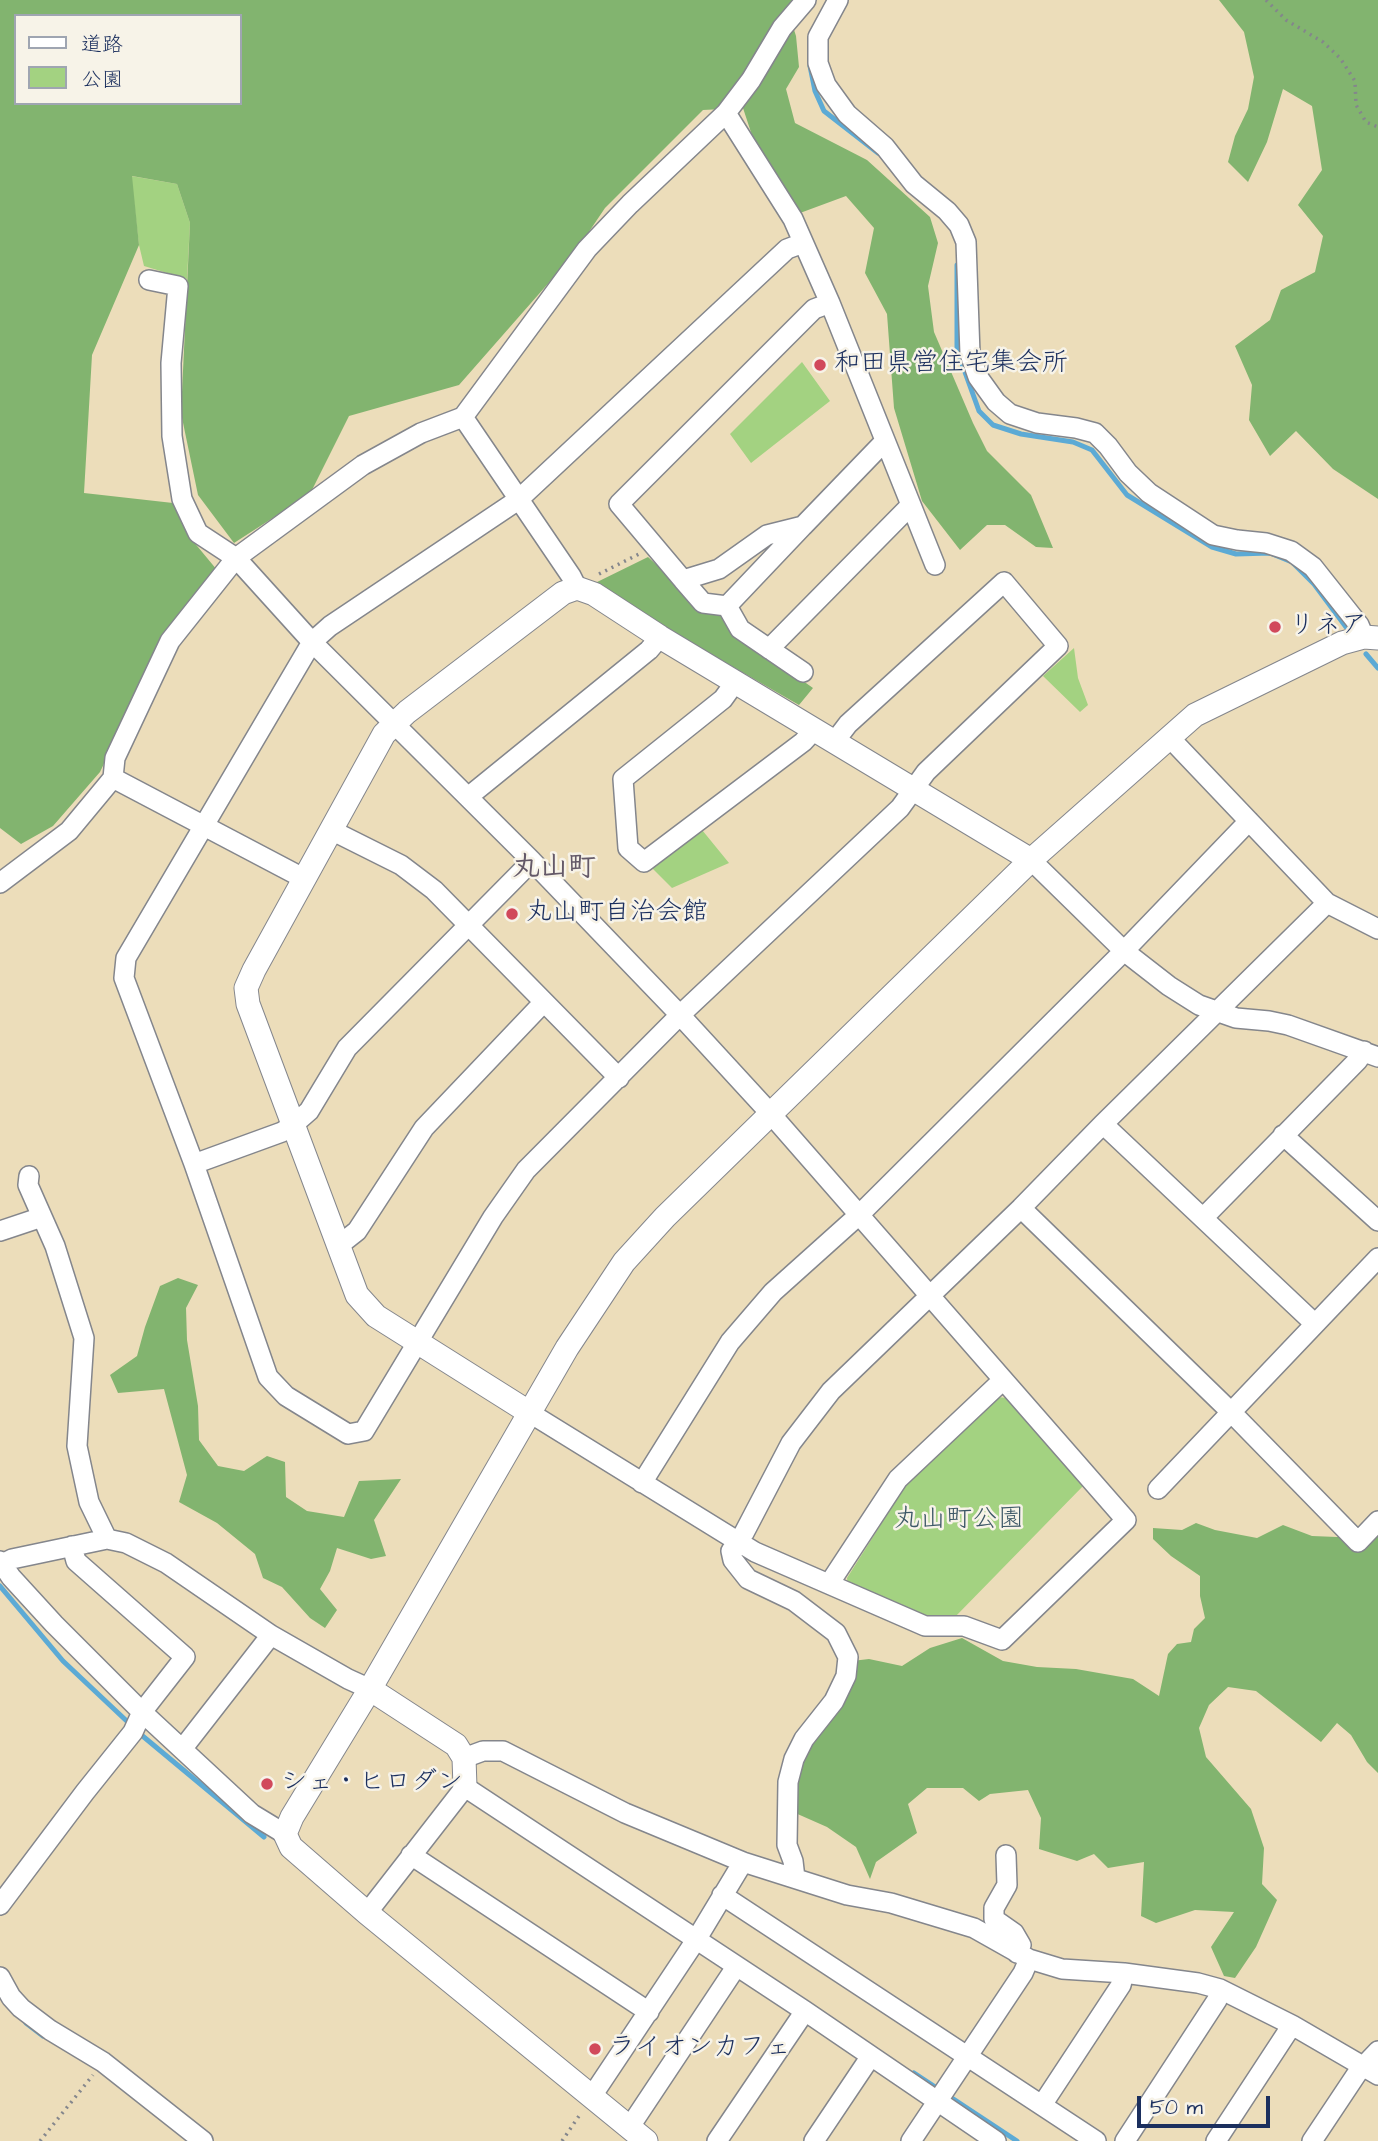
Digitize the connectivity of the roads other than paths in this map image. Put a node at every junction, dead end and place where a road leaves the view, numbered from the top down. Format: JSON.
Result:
{"nodes":[{"id":1,"x":806,"y":0,"type":"edge"},
{"id":2,"x":838,"y":0,"type":"edge"},
{"id":3,"x":726,"y":113,"type":"junction"},
{"id":4,"x":803,"y":243,"type":"junction"},
{"id":5,"x":149,"y":280,"type":"dead end"},
{"id":6,"x":830,"y":303,"type":"junction"},
{"id":7,"x":463,"y":416,"type":"junction"},
{"id":8,"x":885,"y":441,"type":"junction"},
{"id":9,"x":518,"y":500,"type":"junction"},
{"id":10,"x":911,"y":505,"type":"junction"},
{"id":11,"x":803,"y":526,"type":"junction"},
{"id":12,"x":236,"y":558,"type":"junction"},
{"id":13,"x":935,"y":565,"type":"dead end"},
{"id":14,"x":683,"y":580,"type":"junction"},
{"id":15,"x":577,"y":588,"type":"junction"},
{"id":16,"x":727,"y":606,"type":"junction"},
{"id":17,"x":660,"y":637,"type":"junction"},
{"id":18,"x":1371,"y":638,"type":"edge"},
{"id":19,"x":313,"y":642,"type":"junction"},
{"id":20,"x":769,"y":649,"type":"junction"},
{"id":21,"x":803,"y":672,"type":"dead end"},
{"id":22,"x":736,"y":681,"type":"junction"},
{"id":23,"x":395,"y":723,"type":"junction"},
{"id":24,"x":815,"y":729,"type":"junction"},
{"id":25,"x":1168,"y":737,"type":"junction"},
{"id":26,"x":835,"y":741,"type":"junction"},
{"id":27,"x":113,"y":778,"type":"junction"},
{"id":28,"x":913,"y":790,"type":"junction"},
{"id":29,"x":468,"y":797,"type":"junction"},
{"id":30,"x":1248,"y":821,"type":"junction"},
{"id":31,"x":203,"y":824,"type":"junction"},
{"id":32,"x":331,"y":830,"type":"junction"},
{"id":33,"x":1031,"y":860,"type":"junction"},
{"id":34,"x":532,"y":861,"type":"junction"},
{"id":35,"x":303,"y":878,"type":"junction"},
{"id":36,"x":0,"y":883,"type":"edge"},
{"id":37,"x":1327,"y":903,"type":"junction"},
{"id":38,"x":467,"y":925,"type":"junction"},
{"id":39,"x":1378,"y":929,"type":"edge"},
{"id":40,"x":1124,"y":951,"type":"junction"},
{"id":41,"x":543,"y":1003,"type":"junction"},
{"id":42,"x":1218,"y":1012,"type":"junction"},
{"id":43,"x":680,"y":1015,"type":"junction"},
{"id":44,"x":1371,"y":1054,"type":"edge"},
{"id":45,"x":619,"y":1078,"type":"junction"},
{"id":46,"x":770,"y":1113,"type":"junction"},
{"id":47,"x":1103,"y":1124,"type":"junction"},
{"id":48,"x":293,"y":1125,"type":"junction"},
{"id":49,"x":1283,"y":1135,"type":"junction"},
{"id":50,"x":194,"y":1164,"type":"junction"},
{"id":51,"x":29,"y":1176,"type":"dead end"},
{"id":52,"x":1021,"y":1208,"type":"junction"},
{"id":53,"x":860,"y":1214,"type":"junction"},
{"id":54,"x":42,"y":1217,"type":"junction"},
{"id":55,"x":1203,"y":1218,"type":"junction"},
{"id":56,"x":1378,"y":1221,"type":"edge"},
{"id":57,"x":0,"y":1231,"type":"edge"},
{"id":58,"x":338,"y":1246,"type":"junction"},
{"id":59,"x":1378,"y":1258,"type":"edge"},
{"id":60,"x":929,"y":1297,"type":"junction"},
{"id":61,"x":1314,"y":1323,"type":"junction"},
{"id":62,"x":417,"y":1343,"type":"junction"},
{"id":63,"x":1003,"y":1380,"type":"junction"},
{"id":64,"x":1231,"y":1412,"type":"junction"},
{"id":65,"x":530,"y":1413,"type":"junction"},
{"id":66,"x":642,"y":1483,"type":"junction"},
{"id":67,"x":1158,"y":1489,"type":"dead end"},
{"id":68,"x":1378,"y":1521,"type":"edge"},
{"id":69,"x":107,"y":1539,"type":"junction"},
{"id":70,"x":737,"y":1543,"type":"junction"},
{"id":71,"x":72,"y":1546,"type":"junction"},
{"id":72,"x":1,"y":1563,"type":"edge"},
{"id":73,"x":829,"y":1584,"type":"junction"},
{"id":74,"x":271,"y":1634,"type":"junction"},
{"id":75,"x":370,"y":1689,"type":"junction"},
{"id":76,"x":142,"y":1712,"type":"junction"},
{"id":77,"x":183,"y":1748,"type":"junction"},
{"id":78,"x":464,"y":1758,"type":"junction"},
{"id":79,"x":465,"y":1787,"type":"junction"},
{"id":80,"x":285,"y":1834,"type":"junction"},
{"id":81,"x":411,"y":1856,"type":"junction"},
{"id":82,"x":1006,"y":1856,"type":"dead end"},
{"id":83,"x":743,"y":1862,"type":"junction"},
{"id":84,"x":794,"y":1878,"type":"junction"},
{"id":85,"x":722,"y":1895,"type":"junction"},
{"id":86,"x":0,"y":1905,"type":"edge"},
{"id":87,"x":367,"y":1913,"type":"junction"},
{"id":88,"x":696,"y":1940,"type":"junction"},
{"id":89,"x":1023,"y":1956,"type":"junction"},
{"id":90,"x":736,"y":1967,"type":"junction"},
{"id":91,"x":1124,"y":1973,"type":"junction"},
{"id":92,"x":0,"y":1977,"type":"edge"},
{"id":93,"x":1220,"y":1989,"type":"junction"},
{"id":94,"x":805,"y":2011,"type":"junction"},
{"id":95,"x":649,"y":2012,"type":"junction"},
{"id":96,"x":1292,"y":2025,"type":"junction"},
{"id":97,"x":1378,"y":2051,"type":"edge"},
{"id":98,"x":871,"y":2056,"type":"junction"},
{"id":99,"x":967,"y":2057,"type":"junction"},
{"id":100,"x":1371,"y":2070,"type":"edge"},
{"id":101,"x":592,"y":2096,"type":"junction"},
{"id":102,"x":937,"y":2101,"type":"junction"},
{"id":103,"x":1042,"y":2105,"type":"junction"},
{"id":104,"x":637,"y":2135,"type":"edge"},
{"id":105,"x":203,"y":2141,"type":"edge"},
{"id":106,"x":717,"y":2141,"type":"edge"},
{"id":107,"x":814,"y":2141,"type":"edge"},
{"id":108,"x":911,"y":2141,"type":"edge"},
{"id":109,"x":996,"y":2141,"type":"edge"},
{"id":110,"x":1096,"y":2141,"type":"edge"},
{"id":111,"x":1125,"y":2141,"type":"edge"},
{"id":112,"x":1216,"y":2141,"type":"edge"},
{"id":113,"x":1312,"y":2141,"type":"edge"}],
"edges":[{"from":1,"to":3,"type":"street"},
{"from":2,"to":18,"type":"street"},
{"from":3,"to":4,"type":"street"},
{"from":3,"to":7,"type":"street"},
{"from":4,"to":6,"type":"street"},
{"from":4,"to":9,"type":"street"},
{"from":5,"to":12,"type":"street"},
{"from":6,"to":8,"type":"street"},
{"from":6,"to":14,"type":"street"},
{"from":7,"to":9,"type":"street"},
{"from":7,"to":12,"type":"street"},
{"from":8,"to":10,"type":"street"},
{"from":8,"to":11,"type":"street"},
{"from":9,"to":15,"type":"street"},
{"from":9,"to":19,"type":"street"},
{"from":10,"to":13,"type":"street"},
{"from":10,"to":20,"type":"street"},
{"from":11,"to":14,"type":"street"},
{"from":11,"to":16,"type":"street"},
{"from":12,"to":19,"type":"street"},
{"from":12,"to":27,"type":"street"},
{"from":14,"to":16,"type":"street"},
{"from":15,"to":17,"type":"street"},
{"from":15,"to":23,"type":"street"},
{"from":16,"to":20,"type":"street"},
{"from":17,"to":22,"type":"street"},
{"from":17,"to":29,"type":"street"},
{"from":18,"to":25,"type":"street"},
{"from":19,"to":23,"type":"street"},
{"from":19,"to":31,"type":"street"},
{"from":20,"to":21,"type":"street"},
{"from":22,"to":24,"type":"street"},
{"from":22,"to":24,"type":"street"},
{"from":23,"to":29,"type":"street"},
{"from":23,"to":32,"type":"street"},
{"from":24,"to":26,"type":"street"},
{"from":25,"to":30,"type":"street"},
{"from":25,"to":33,"type":"street"},
{"from":26,"to":28,"type":"street"},
{"from":26,"to":28,"type":"street"},
{"from":27,"to":31,"type":"street"},
{"from":27,"to":36,"type":"street"},
{"from":28,"to":33,"type":"street"},
{"from":28,"to":43,"type":"street"},
{"from":29,"to":34,"type":"street"},
{"from":30,"to":37,"type":"street"},
{"from":30,"to":40,"type":"street"},
{"from":31,"to":35,"type":"street"},
{"from":31,"to":50,"type":"street"},
{"from":32,"to":35,"type":"street"},
{"from":32,"to":38,"type":"street"},
{"from":33,"to":40,"type":"street"},
{"from":33,"to":46,"type":"street"},
{"from":34,"to":38,"type":"street"},
{"from":34,"to":43,"type":"street"},
{"from":35,"to":48,"type":"street"},
{"from":37,"to":39,"type":"street"},
{"from":37,"to":42,"type":"street"},
{"from":38,"to":41,"type":"street"},
{"from":38,"to":48,"type":"street"},
{"from":40,"to":42,"type":"street"},
{"from":40,"to":53,"type":"street"},
{"from":41,"to":45,"type":"street"},
{"from":41,"to":58,"type":"street"},
{"from":42,"to":44,"type":"street"},
{"from":42,"to":47,"type":"street"},
{"from":43,"to":45,"type":"street"},
{"from":43,"to":46,"type":"street"},
{"from":44,"to":49,"type":"street"},
{"from":45,"to":62,"type":"street"},
{"from":46,"to":53,"type":"street"},
{"from":46,"to":65,"type":"street"},
{"from":47,"to":52,"type":"street"},
{"from":47,"to":55,"type":"street"},
{"from":48,"to":50,"type":"street"},
{"from":48,"to":58,"type":"street"},
{"from":49,"to":55,"type":"street"},
{"from":49,"to":56,"type":"street"},
{"from":50,"to":62,"type":"street"},
{"from":51,"to":54,"type":"street"},
{"from":52,"to":60,"type":"street"},
{"from":52,"to":64,"type":"street"},
{"from":53,"to":60,"type":"street"},
{"from":53,"to":66,"type":"street"},
{"from":54,"to":57,"type":"street"},
{"from":54,"to":69,"type":"street"},
{"from":55,"to":61,"type":"street"},
{"from":58,"to":62,"type":"street"},
{"from":59,"to":61,"type":"street"},
{"from":60,"to":63,"type":"street"},
{"from":60,"to":70,"type":"street"},
{"from":61,"to":64,"type":"street"},
{"from":62,"to":65,"type":"street"},
{"from":63,"to":73,"type":"street"},
{"from":63,"to":73,"type":"street"},
{"from":64,"to":67,"type":"street"},
{"from":64,"to":68,"type":"street"},
{"from":65,"to":66,"type":"street"},
{"from":65,"to":75,"type":"street"},
{"from":66,"to":70,"type":"street"},
{"from":69,"to":71,"type":"street"},
{"from":69,"to":74,"type":"street"},
{"from":70,"to":73,"type":"street"},
{"from":70,"to":84,"type":"street"},
{"from":71,"to":72,"type":"street"},
{"from":71,"to":76,"type":"street"},
{"from":72,"to":76,"type":"street"},
{"from":74,"to":75,"type":"street"},
{"from":74,"to":77,"type":"street"},
{"from":75,"to":78,"type":"street"},
{"from":75,"to":80,"type":"street"},
{"from":76,"to":77,"type":"street"},
{"from":76,"to":86,"type":"street"},
{"from":77,"to":80,"type":"street"},
{"from":78,"to":79,"type":"street"},
{"from":78,"to":83,"type":"street"},
{"from":79,"to":81,"type":"street"},
{"from":79,"to":88,"type":"street"},
{"from":80,"to":87,"type":"street"},
{"from":81,"to":87,"type":"street"},
{"from":81,"to":95,"type":"street"},
{"from":82,"to":89,"type":"street"},
{"from":83,"to":84,"type":"street"},
{"from":83,"to":85,"type":"street"},
{"from":84,"to":89,"type":"street"},
{"from":85,"to":88,"type":"street"},
{"from":85,"to":99,"type":"street"},
{"from":87,"to":101,"type":"street"},
{"from":88,"to":90,"type":"street"},
{"from":88,"to":95,"type":"street"},
{"from":89,"to":91,"type":"street"},
{"from":89,"to":99,"type":"street"},
{"from":90,"to":94,"type":"street"},
{"from":90,"to":104,"type":"street"},
{"from":91,"to":93,"type":"street"},
{"from":91,"to":103,"type":"street"},
{"from":92,"to":105,"type":"street"},
{"from":93,"to":96,"type":"street"},
{"from":93,"to":111,"type":"street"},
{"from":94,"to":98,"type":"street"},
{"from":94,"to":106,"type":"street"},
{"from":95,"to":101,"type":"street"},
{"from":96,"to":100,"type":"street"},
{"from":96,"to":112,"type":"street"},
{"from":97,"to":100,"type":"street"},
{"from":98,"to":102,"type":"street"},
{"from":98,"to":107,"type":"street"},
{"from":99,"to":102,"type":"street"},
{"from":99,"to":103,"type":"street"},
{"from":100,"to":113,"type":"street"},
{"from":101,"to":104,"type":"street"},
{"from":102,"to":108,"type":"street"},
{"from":102,"to":109,"type":"street"},
{"from":103,"to":110,"type":"street"}]}
